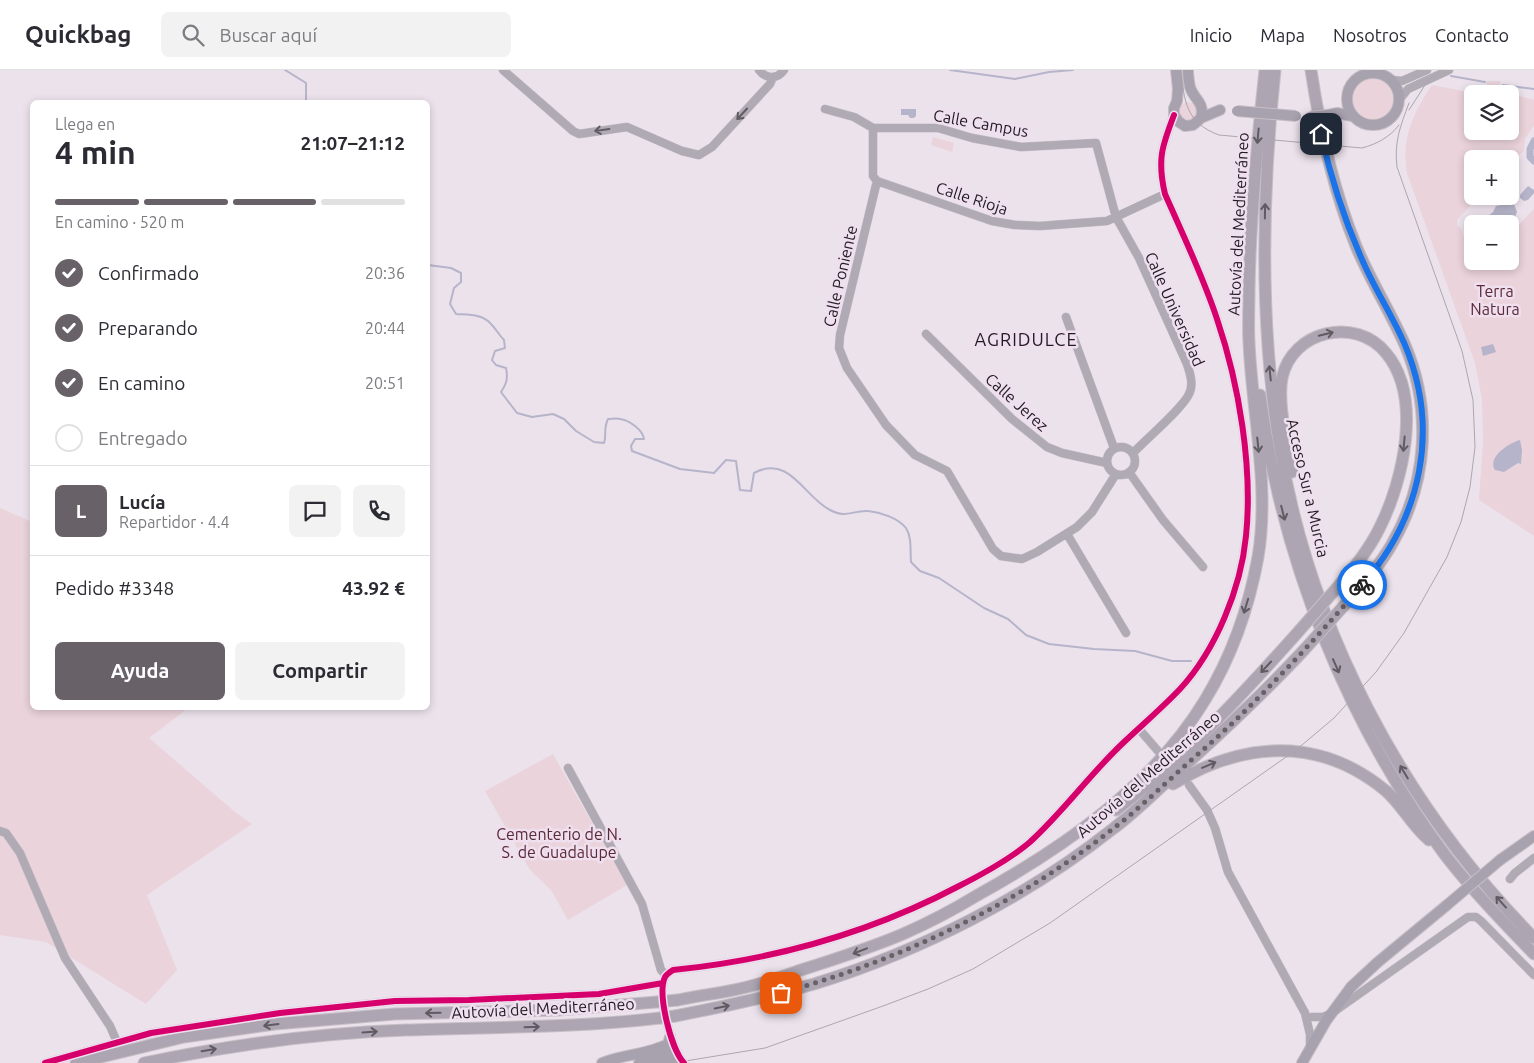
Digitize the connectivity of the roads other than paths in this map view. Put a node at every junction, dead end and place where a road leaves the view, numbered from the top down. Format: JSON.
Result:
{"nodes":[{"id":1,"x":504,"y":70,"type":"edge"},
{"id":2,"x":759,"y":70,"type":"edge"},
{"id":3,"x":784,"y":70,"type":"edge"},
{"id":4,"x":1176,"y":70,"type":"edge"},
{"id":5,"x":1188,"y":70,"type":"edge"},
{"id":6,"x":1265,"y":70,"type":"edge"},
{"id":7,"x":1275,"y":70,"type":"edge"},
{"id":8,"x":1311,"y":70,"type":"edge"},
{"id":9,"x":1427,"y":70,"type":"edge"},
{"id":10,"x":1449,"y":70,"type":"edge"},
{"id":11,"x":1361,"y":72,"type":"edge"},
{"id":12,"x":1385,"y":75,"type":"edge"},
{"id":13,"x":773,"y":77,"type":"junction"},
{"id":14,"x":1346,"y":97,"type":"junction"},
{"id":15,"x":1399,"y":100,"type":"junction"},
{"id":16,"x":1177,"y":101,"type":"junction"},
{"id":17,"x":1200,"y":103,"type":"junction"},
{"id":18,"x":825,"y":109,"type":"dead end"},
{"id":19,"x":1220,"y":110,"type":"junction"},
{"id":20,"x":1332,"y":114,"type":"junction"},
{"id":21,"x":1174,"y":115,"type":"junction"},
{"id":22,"x":1352,"y":116,"type":"junction"},
{"id":23,"x":1201,"y":118,"type":"junction"},
{"id":24,"x":1185,"y":126,"type":"junction"},
{"id":25,"x":874,"y":128,"type":"junction"},
{"id":26,"x":1162,"y":147,"type":"junction"},
{"id":27,"x":877,"y":181,"type":"junction"},
{"id":28,"x":1165,"y":194,"type":"junction"},
{"id":29,"x":1116,"y":217,"type":"junction"},
{"id":30,"x":1249,"y":292,"type":"junction"},
{"id":31,"x":1066,"y":317,"type":"dead end"},
{"id":32,"x":926,"y":334,"type":"dead end"},
{"id":33,"x":1114,"y":448,"type":"junction"},
{"id":34,"x":1133,"y":453,"type":"junction"},
{"id":35,"x":1106,"y":463,"type":"junction"},
{"id":36,"x":1129,"y":472,"type":"junction"},
{"id":37,"x":1116,"y":474,"type":"junction"},
{"id":38,"x":1067,"y":534,"type":"junction"},
{"id":39,"x":1203,"y":566,"type":"dead end"},
{"id":40,"x":1126,"y":634,"type":"dead end"},
{"id":41,"x":1336,"y":640,"type":"junction"},
{"id":42,"x":1139,"y":729,"type":"junction"},
{"id":43,"x":1158,"y":751,"type":"dead end"},
{"id":44,"x":568,"y":768,"type":"dead end"},
{"id":45,"x":1189,"y":785,"type":"dead end"},
{"id":46,"x":1151,"y":796,"type":"junction"},
{"id":47,"x":0,"y":831,"type":"edge"},
{"id":48,"x":1534,"y":836,"type":"edge"},
{"id":49,"x":1445,"y":854,"type":"junction"},
{"id":50,"x":1534,"y":858,"type":"edge"},
{"id":51,"x":1510,"y":878,"type":"dead end"},
{"id":52,"x":905,"y":933,"type":"junction"},
{"id":53,"x":1534,"y":938,"type":"edge"},
{"id":54,"x":1534,"y":954,"type":"edge"},
{"id":55,"x":1534,"y":976,"type":"edge"},
{"id":56,"x":664,"y":979,"type":"junction"},
{"id":57,"x":1332,"y":1013,"type":"junction"},
{"id":58,"x":1308,"y":1015,"type":"junction"},
{"id":59,"x":1309,"y":1028,"type":"junction"},
{"id":60,"x":1320,"y":1032,"type":"junction"},
{"id":61,"x":670,"y":1037,"type":"junction"},
{"id":62,"x":117,"y":1042,"type":"junction"},
{"id":63,"x":1310,"y":1050,"type":"junction"},
{"id":64,"x":637,"y":1058,"type":"edge"},
{"id":65,"x":679,"y":1058,"type":"edge"},
{"id":66,"x":44,"y":1063,"type":"edge"},
{"id":67,"x":76,"y":1063,"type":"edge"},
{"id":68,"x":144,"y":1063,"type":"edge"},
{"id":69,"x":602,"y":1063,"type":"edge"},
{"id":70,"x":1302,"y":1063,"type":"edge"}],
"edges":[{"from":13,"to":1,"type":"street","one_way":true},
{"from":2,"to":13,"type":"street"},
{"from":3,"to":13,"type":"street"},
{"from":4,"to":16,"type":"main road"},
{"from":5,"to":17,"type":"main road"},
{"from":6,"to":30,"type":"highway","name":"Autovía del Mediterráneo","one_way":true},
{"from":41,"to":7,"type":"highway","name":"Acceso Sur a Murcia","one_way":true},
{"from":8,"to":46,"type":"highway","name":"Autovía del Mediterráneo","bridge":true},
{"from":9,"to":12,"type":"street"},
{"from":10,"to":15,"type":"street"},
{"from":11,"to":12,"type":"main road"},
{"from":11,"to":14,"type":"main road"},
{"from":12,"to":15,"type":"main road"},
{"from":14,"to":20,"type":"main road"},
{"from":14,"to":22,"type":"main road"},
{"from":15,"to":22,"type":"main road"},
{"from":16,"to":17,"type":"main road"},
{"from":16,"to":21,"type":"main road"},
{"from":17,"to":19,"type":"main road"},
{"from":17,"to":23,"type":"main road"},
{"from":18,"to":25,"type":"street"},
{"from":19,"to":20,"type":"main road","bridge":true},
{"from":19,"to":23,"type":"main road"},
{"from":20,"to":22,"type":"main road"},
{"from":21,"to":24,"type":"main road"},
{"from":21,"to":26,"type":"street"},
{"from":23,"to":24,"type":"main road"},
{"from":24,"to":26,"type":"street"},
{"from":25,"to":27,"type":"street"},
{"from":25,"to":29,"type":"street","name":"Calle Campus"},
{"from":26,"to":28,"type":"street"},
{"from":27,"to":29,"type":"street","name":"Calle Rioja"},
{"from":27,"to":38,"type":"street","name":"Calle Poniente"},
{"from":28,"to":29,"type":"street","name":"Calle Rioja"},
{"from":28,"to":42,"type":"street"},
{"from":29,"to":34,"type":"street","name":"Calle Universidad"},
{"from":30,"to":49,"type":"highway","name":"Acceso Sur a Murcia","one_way":true},
{"from":30,"to":52,"type":"highway","name":"Autovía del Mediterráneo","one_way":true},
{"from":31,"to":33,"type":"street"},
{"from":32,"to":35,"type":"street","name":"Calle Jerez"},
{"from":33,"to":34,"type":"street"},
{"from":33,"to":35,"type":"street"},
{"from":34,"to":36,"type":"street"},
{"from":35,"to":37,"type":"street"},
{"from":36,"to":37,"type":"street"},
{"from":36,"to":39,"type":"street"},
{"from":37,"to":38,"type":"street","name":"Calle Poniente"},
{"from":38,"to":40,"type":"street"},
{"from":41,"to":52,"type":"highway","one_way":true,"bridge":true},
{"from":53,"to":41,"type":"highway","name":"Acceso Sur a Murcia","one_way":true},
{"from":42,"to":43,"type":"street"},
{"from":42,"to":56,"type":"street"},
{"from":44,"to":56,"type":"street"},
{"from":45,"to":58,"type":"street"},
{"from":46,"to":49,"type":"highway","one_way":true},
{"from":68,"to":46,"type":"highway","name":"Autovía del Mediterráneo","one_way":true,"bridge":true},
{"from":47,"to":62,"type":"street"},
{"from":48,"to":57,"type":"main road","bridge":true},
{"from":49,"to":54,"type":"highway","name":"Acceso Sur a Murcia"},
{"from":50,"to":51,"type":"street"},
{"from":52,"to":67,"type":"highway","name":"Autovía del Mediterráneo","one_way":true,"bridge":true},
{"from":55,"to":57,"type":"street"},
{"from":56,"to":61,"type":"street"},
{"from":56,"to":62,"type":"street"},
{"from":57,"to":58,"type":"street"},
{"from":57,"to":60,"type":"main road"},
{"from":58,"to":59,"type":"street"},
{"from":58,"to":60,"type":"street"},
{"from":59,"to":60,"type":"street"},
{"from":59,"to":63,"type":"street"},
{"from":60,"to":63,"type":"main road"},
{"from":61,"to":64,"type":"main road"},
{"from":61,"to":65,"type":"street"},
{"from":62,"to":66,"type":"street"},
{"from":63,"to":70,"type":"main road"},
{"from":64,"to":65,"type":"main road"},
{"from":64,"to":69,"type":"main road"}]}
